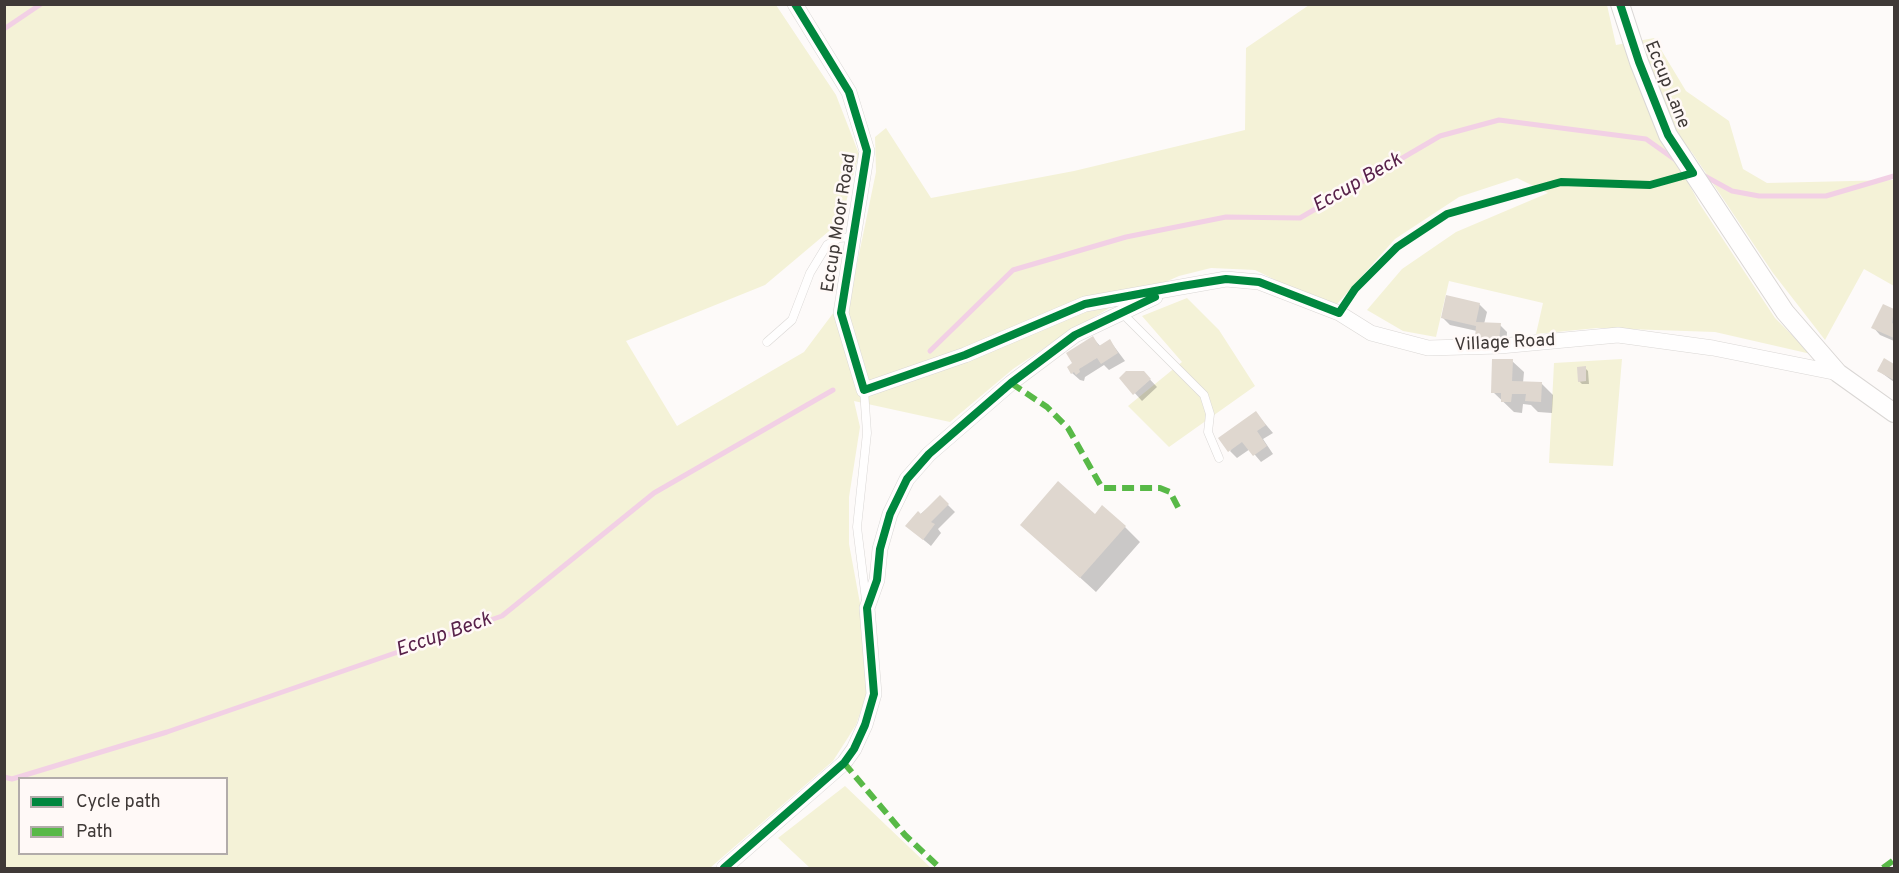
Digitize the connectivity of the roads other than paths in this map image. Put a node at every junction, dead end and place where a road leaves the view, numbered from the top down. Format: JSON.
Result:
{"nodes":[{"id":1,"x":795,"y":4,"type":"edge"},
{"id":2,"x":1620,"y":4,"type":"edge"},
{"id":3,"x":853,"y":237,"type":"junction"},
{"id":4,"x":1182,"y":286,"type":"junction"},
{"id":5,"x":1121,"y":312,"type":"junction"},
{"id":6,"x":767,"y":342,"type":"dead end"},
{"id":7,"x":1838,"y":373,"type":"junction"},
{"id":8,"x":864,"y":390,"type":"junction"},
{"id":9,"x":1894,"y":414,"type":"edge"},
{"id":10,"x":1219,"y":458,"type":"dead end"},
{"id":11,"x":867,"y":608,"type":"junction"},
{"id":12,"x":724,"y":868,"type":"edge"}],
"edges":[{"from":1,"to":3,"type":"street","name":"Eccup Moor Road"},
{"from":2,"to":7,"type":"street","name":"Eccup Lane"},
{"from":3,"to":6,"type":"lane"},
{"from":3,"to":8,"type":"street","name":"Eccup Moor Road"},
{"from":4,"to":5,"type":"street"},
{"from":4,"to":7,"type":"street","name":"Village Road"},
{"from":4,"to":8,"type":"street"},
{"from":5,"to":10,"type":"lane"},
{"from":5,"to":11,"type":"street"},
{"from":7,"to":9,"type":"street","name":"Eccup Lane"},
{"from":8,"to":11,"type":"lane","name":"Eccup Moor Road"},
{"from":11,"to":12,"type":"street"}]}
